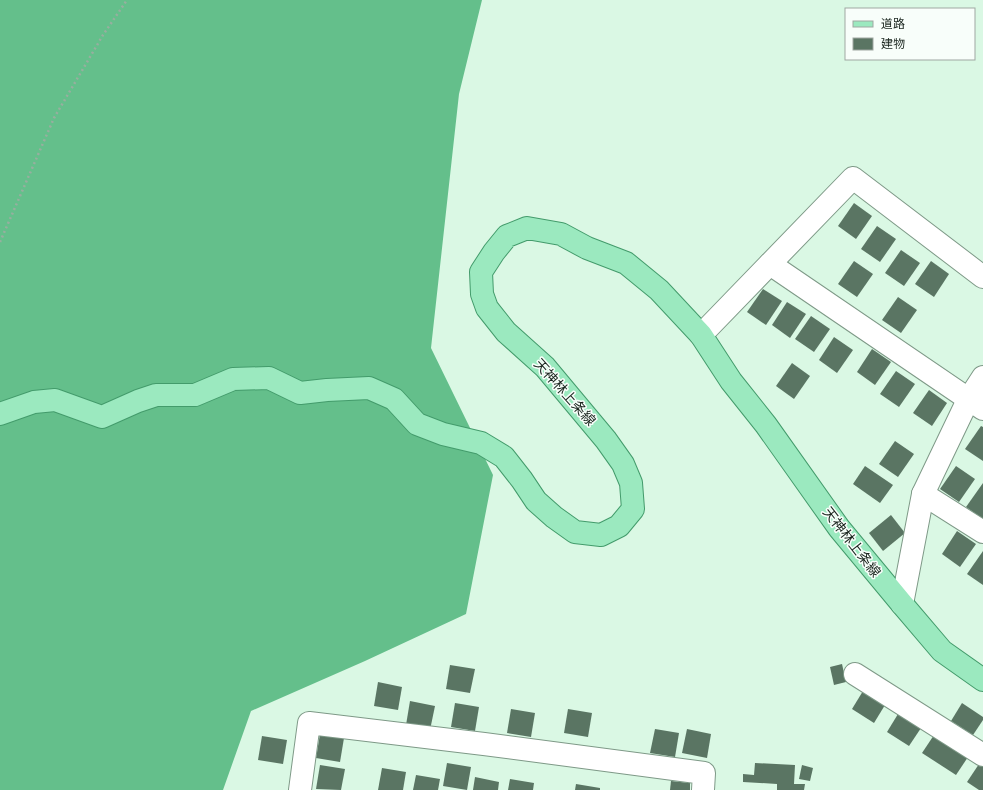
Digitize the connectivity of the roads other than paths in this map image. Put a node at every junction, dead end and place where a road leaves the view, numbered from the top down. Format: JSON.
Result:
{"nodes":[{"id":1,"x":770,"y":264,"type":"junction"},
{"id":2,"x":983,"y":276,"type":"edge"},
{"id":3,"x":700,"y":335,"type":"junction"},
{"id":4,"x":983,"y":377,"type":"edge"},
{"id":5,"x":976,"y":404,"type":"edge"},
{"id":6,"x":0,"y":414,"type":"edge"},
{"id":7,"x":924,"y":494,"type":"junction"},
{"id":8,"x":983,"y":532,"type":"edge"},
{"id":9,"x":902,"y":604,"type":"junction"},
{"id":10,"x":855,"y":674,"type":"dead end"},
{"id":11,"x":983,"y":680,"type":"edge"},
{"id":12,"x":983,"y":756,"type":"edge"},
{"id":13,"x":300,"y":790,"type":"edge"},
{"id":14,"x":703,"y":790,"type":"edge"}],
"edges":[{"from":1,"to":2,"type":"street"},
{"from":1,"to":3,"type":"street"},
{"from":1,"to":5,"type":"street"},
{"from":3,"to":6,"type":"main road","name":"天神林上条線"},
{"from":3,"to":9,"type":"main road","name":"天神林上条線"},
{"from":4,"to":5,"type":"street"},
{"from":5,"to":7,"type":"street"},
{"from":7,"to":8,"type":"street"},
{"from":7,"to":9,"type":"street"},
{"from":9,"to":11,"type":"main road","name":"天神林上条線"},
{"from":10,"to":12,"type":"street"},
{"from":13,"to":14,"type":"street"}]}
